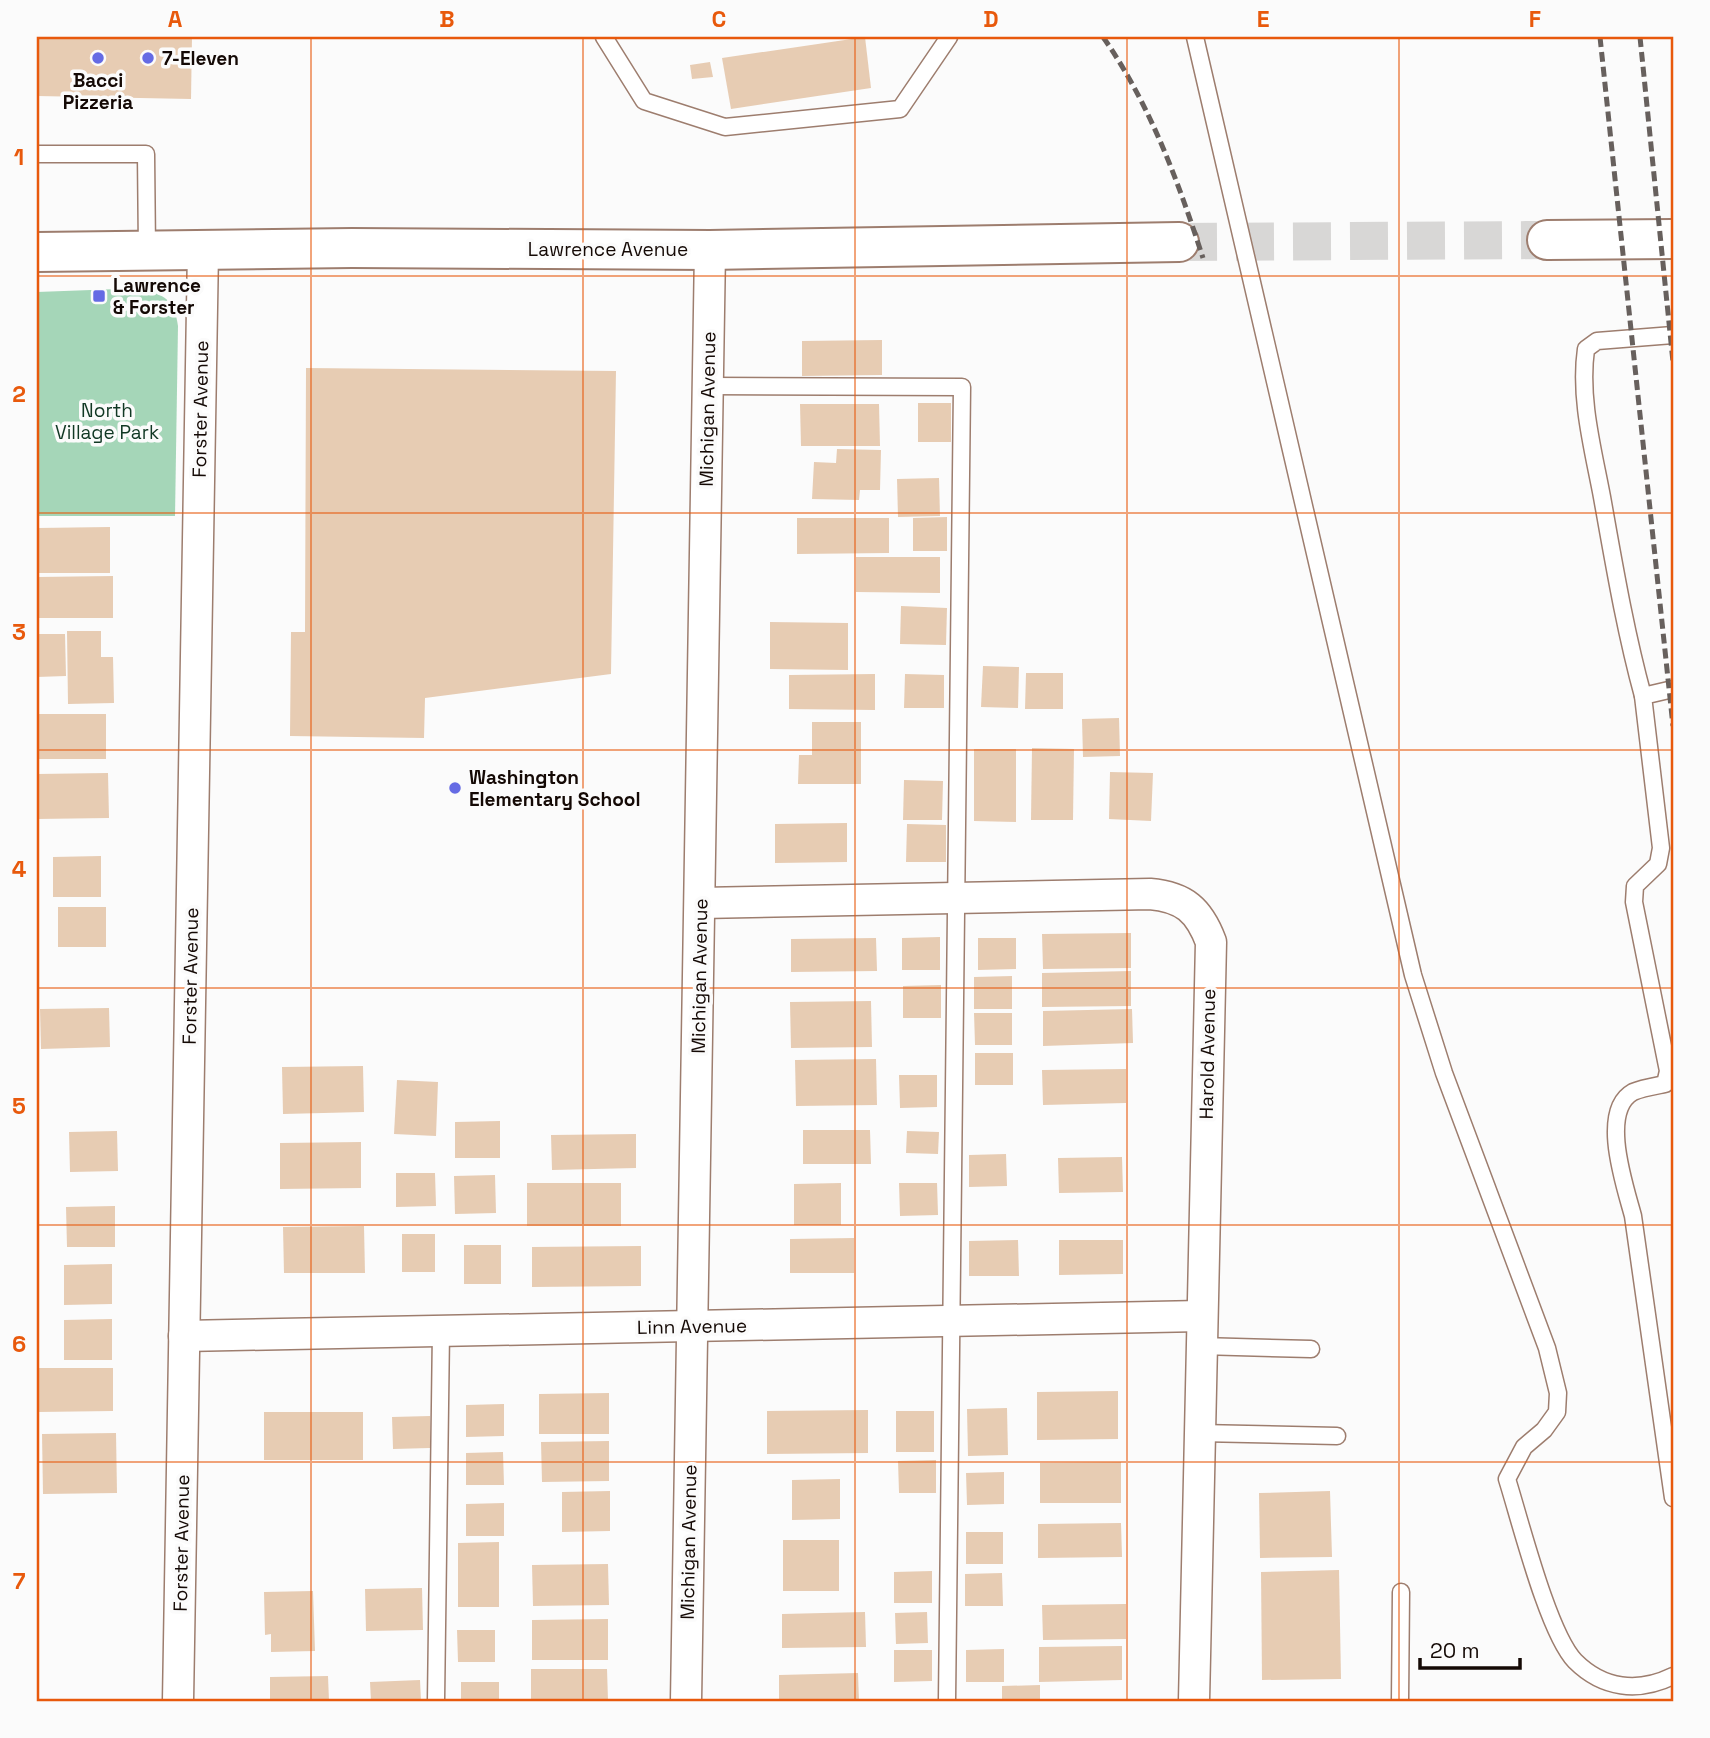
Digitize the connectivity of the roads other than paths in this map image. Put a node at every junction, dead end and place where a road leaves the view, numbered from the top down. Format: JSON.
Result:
{"nodes":[{"id":1,"x":604,"y":37,"type":"edge"},
{"id":2,"x":949,"y":37,"type":"edge"},
{"id":3,"x":1195,"y":37,"type":"edge"},
{"id":4,"x":37,"y":154,"type":"edge"},
{"id":5,"x":1673,"y":239,"type":"edge"},
{"id":6,"x":1546,"y":240,"type":"tunnel mouth"},
{"id":7,"x":1179,"y":243,"type":"tunnel mouth"},
{"id":8,"x":203,"y":250,"type":"junction"},
{"id":9,"x":710,"y":250,"type":"junction"},
{"id":10,"x":147,"y":251,"type":"junction"},
{"id":11,"x":37,"y":252,"type":"edge"},
{"id":12,"x":1673,"y":335,"type":"edge"},
{"id":13,"x":708,"y":386,"type":"junction"},
{"id":14,"x":1673,"y":689,"type":"edge"},
{"id":15,"x":1643,"y":696,"type":"junction"},
{"id":16,"x":956,"y":898,"type":"junction"},
{"id":17,"x":701,"y":902,"type":"junction"},
{"id":18,"x":1201,"y":1316,"type":"junction"},
{"id":19,"x":953,"y":1321,"type":"junction"},
{"id":20,"x":691,"y":1326,"type":"junction"},
{"id":21,"x":441,"y":1331,"type":"junction"},
{"id":22,"x":184,"y":1336,"type":"junction"},
{"id":23,"x":1200,"y":1346,"type":"junction"},
{"id":24,"x":1311,"y":1349,"type":"dead end"},
{"id":25,"x":1199,"y":1433,"type":"junction"},
{"id":26,"x":1337,"y":1436,"type":"dead end"},
{"id":27,"x":1673,"y":1498,"type":"edge"},
{"id":28,"x":1401,"y":1592,"type":"dead end"},
{"id":29,"x":1673,"y":1676,"type":"edge"},
{"id":30,"x":178,"y":1701,"type":"edge"},
{"id":31,"x":436,"y":1701,"type":"edge"},
{"id":32,"x":686,"y":1701,"type":"edge"},
{"id":33,"x":947,"y":1701,"type":"edge"},
{"id":34,"x":1195,"y":1701,"type":"edge"},
{"id":35,"x":1400,"y":1701,"type":"edge"}],
"edges":[{"from":1,"to":2,"type":"lane"},
{"from":3,"to":29,"type":"lane"},
{"from":4,"to":10,"type":"lane"},
{"from":5,"to":6,"type":"main road"},
{"from":7,"to":9,"type":"main road","name":"Lawrence Avenue"},
{"from":8,"to":9,"type":"main road","name":"Lawrence Avenue"},
{"from":8,"to":10,"type":"main road","name":"Lawrence Avenue"},
{"from":8,"to":22,"type":"street","name":"Forster Avenue"},
{"from":9,"to":13,"type":"street","name":"Michigan Avenue"},
{"from":10,"to":11,"type":"main road","name":"Lawrence Avenue"},
{"from":12,"to":15,"type":"lane"},
{"from":13,"to":16,"type":"lane"},
{"from":13,"to":17,"type":"street","name":"Michigan Avenue"},
{"from":14,"to":15,"type":"lane"},
{"from":15,"to":27,"type":"lane"},
{"from":16,"to":17,"type":"street","name":"Harold Avenue"},
{"from":16,"to":18,"type":"street","name":"Harold Avenue"},
{"from":16,"to":19,"type":"lane"},
{"from":17,"to":20,"type":"street","name":"Michigan Avenue"},
{"from":18,"to":19,"type":"street","name":"Linn Avenue"},
{"from":18,"to":23,"type":"street","name":"Harold Avenue"},
{"from":19,"to":20,"type":"street","name":"Linn Avenue"},
{"from":19,"to":33,"type":"lane"},
{"from":20,"to":21,"type":"street","name":"Linn Avenue"},
{"from":20,"to":32,"type":"street","name":"Michigan Avenue"},
{"from":21,"to":22,"type":"street","name":"Linn Avenue"},
{"from":21,"to":31,"type":"lane"},
{"from":22,"to":30,"type":"street","name":"Forster Avenue"},
{"from":23,"to":24,"type":"lane"},
{"from":23,"to":25,"type":"street","name":"Harold Avenue"},
{"from":25,"to":26,"type":"lane"},
{"from":25,"to":34,"type":"street","name":"Harold Avenue"},
{"from":28,"to":35,"type":"lane"}]}
